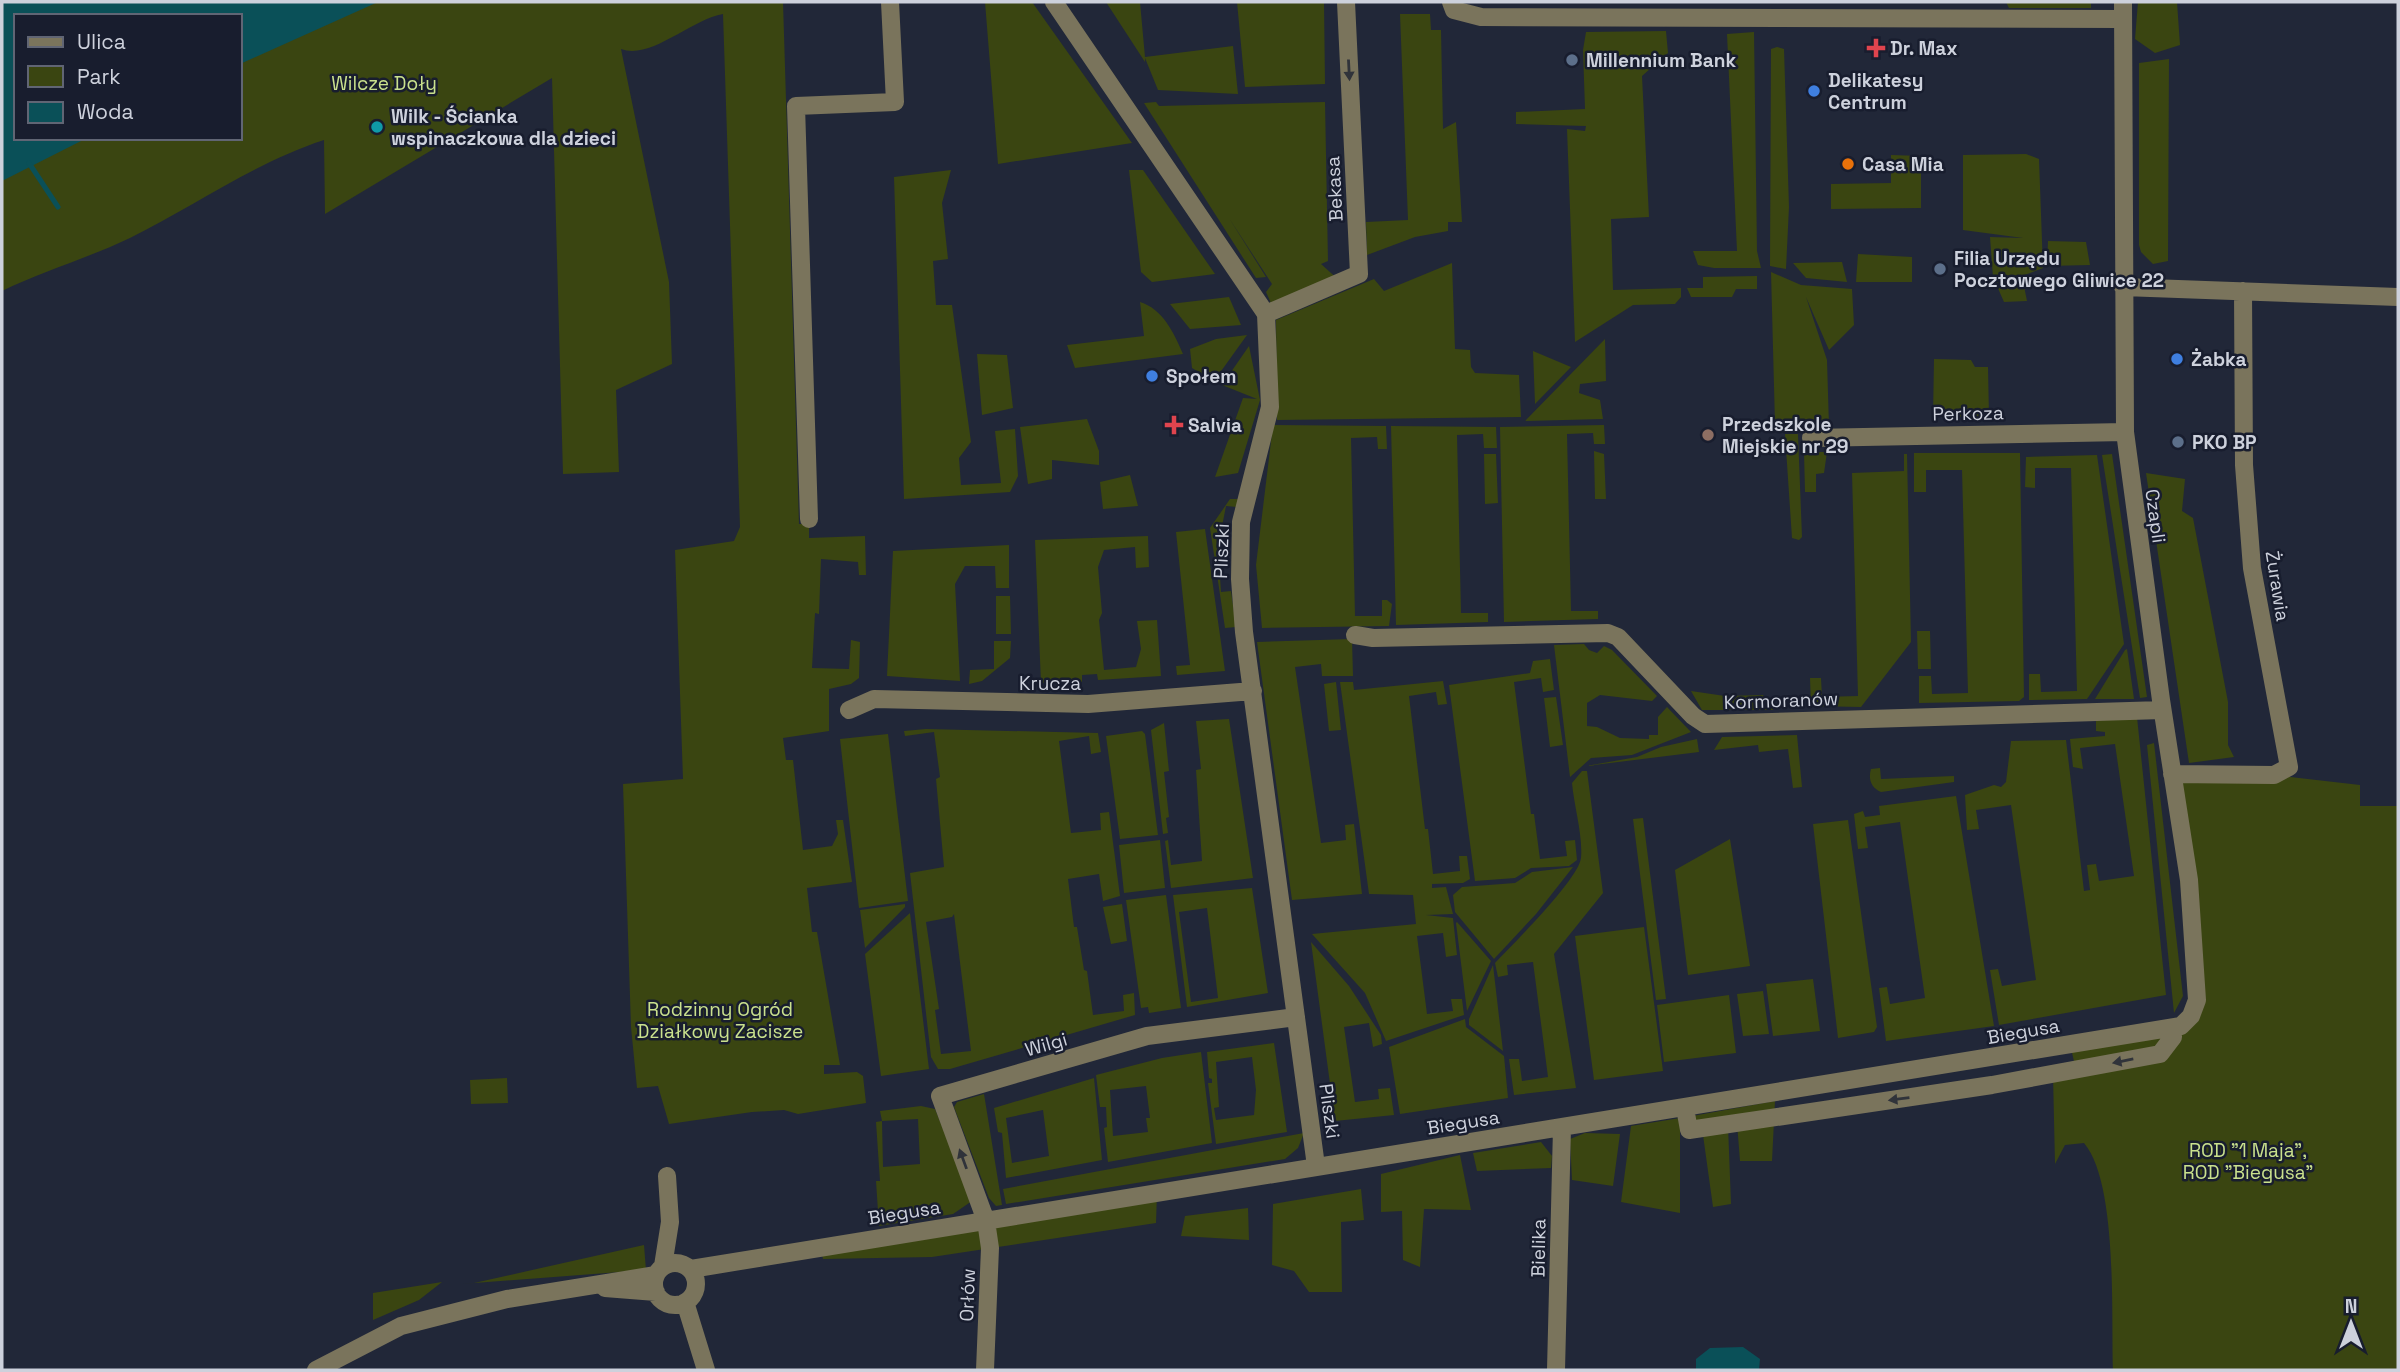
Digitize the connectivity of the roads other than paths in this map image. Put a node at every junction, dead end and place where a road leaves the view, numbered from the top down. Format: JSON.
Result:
{"nodes":[{"id":1,"x":890,"y":2,"type":"edge"},
{"id":2,"x":1054,"y":2,"type":"edge"},
{"id":3,"x":1346,"y":2,"type":"edge"},
{"id":4,"x":1451,"y":2,"type":"edge"},
{"id":5,"x":2123,"y":10,"type":"edge"},
{"id":6,"x":2123,"y":287,"type":"junction"},
{"id":7,"x":2243,"y":291,"type":"junction"},
{"id":8,"x":2398,"y":297,"type":"edge"},
{"id":9,"x":1266,"y":314,"type":"junction"},
{"id":10,"x":2125,"y":432,"type":"junction"},
{"id":11,"x":1811,"y":438,"type":"dead end"},
{"id":12,"x":808,"y":519,"type":"dead end"},
{"id":13,"x":1355,"y":635,"type":"dead end"},
{"id":14,"x":1253,"y":691,"type":"junction"},
{"id":15,"x":849,"y":710,"type":"dead end"},
{"id":16,"x":2162,"y":710,"type":"junction"},
{"id":17,"x":2172,"y":774,"type":"junction"},
{"id":18,"x":1296,"y":1017,"type":"junction"},
{"id":19,"x":2176,"y":1027,"type":"junction"},
{"id":20,"x":1685,"y":1108,"type":"junction"},
{"id":21,"x":1562,"y":1128,"type":"junction"},
{"id":22,"x":1316,"y":1166,"type":"junction"},
{"id":23,"x":667,"y":1176,"type":"dead end"},
{"id":24,"x":986,"y":1221,"type":"junction"},
{"id":25,"x":753,"y":1259,"type":"junction"},
{"id":26,"x":669,"y":1273,"type":"junction"},
{"id":27,"x":691,"y":1295,"type":"junction"},
{"id":28,"x":316,"y":1370,"type":"edge"},
{"id":29,"x":706,"y":1370,"type":"edge"},
{"id":30,"x":985,"y":1370,"type":"edge"},
{"id":31,"x":1556,"y":1370,"type":"edge"}],
"edges":[{"from":1,"to":12,"type":"street"},
{"from":2,"to":9,"type":"street"},
{"from":3,"to":9,"type":"street","name":"Bekasa","one_way":true},
{"from":4,"to":5,"type":"street"},
{"from":5,"to":6,"type":"street","name":"Czapli"},
{"from":6,"to":7,"type":"street"},
{"from":6,"to":10,"type":"street","name":"Czapli"},
{"from":7,"to":8,"type":"street"},
{"from":7,"to":17,"type":"street","name":"Żurawia"},
{"from":9,"to":14,"type":"street","name":"Pliszki"},
{"from":10,"to":11,"type":"street","name":"Perkoza"},
{"from":10,"to":16,"type":"street","name":"Czapli"},
{"from":13,"to":16,"type":"street","name":"Kormoranów"},
{"from":14,"to":15,"type":"street","name":"Krucza"},
{"from":14,"to":18,"type":"street","name":"Pliszki"},
{"from":16,"to":17,"type":"street","name":"Czapli"},
{"from":17,"to":19,"type":"street","name":"Czapli"},
{"from":18,"to":22,"type":"street","name":"Pliszki"},
{"from":24,"to":18,"type":"street","name":"Wilgi","one_way":true},
{"from":19,"to":20,"type":"street","name":"Biegusa"},
{"from":19,"to":20,"type":"street","name":"Czapli","one_way":true},
{"from":20,"to":21,"type":"street","name":"Biegusa"},
{"from":21,"to":22,"type":"street","name":"Biegusa"},
{"from":21,"to":31,"type":"street","name":"Bielika"},
{"from":22,"to":24,"type":"street","name":"Biegusa"},
{"from":23,"to":26,"type":"street"},
{"from":24,"to":25,"type":"street","name":"Biegusa"},
{"from":24,"to":30,"type":"street","name":"Orłów"},
{"from":25,"to":26,"type":"street","name":"Biegusa"},
{"from":25,"to":27,"type":"street","name":"Biegusa"},
{"from":26,"to":27,"type":"street"},
{"from":26,"to":27,"type":"street"},
{"from":26,"to":28,"type":"street","name":"Biegusa"},
{"from":27,"to":29,"type":"street"}]}
